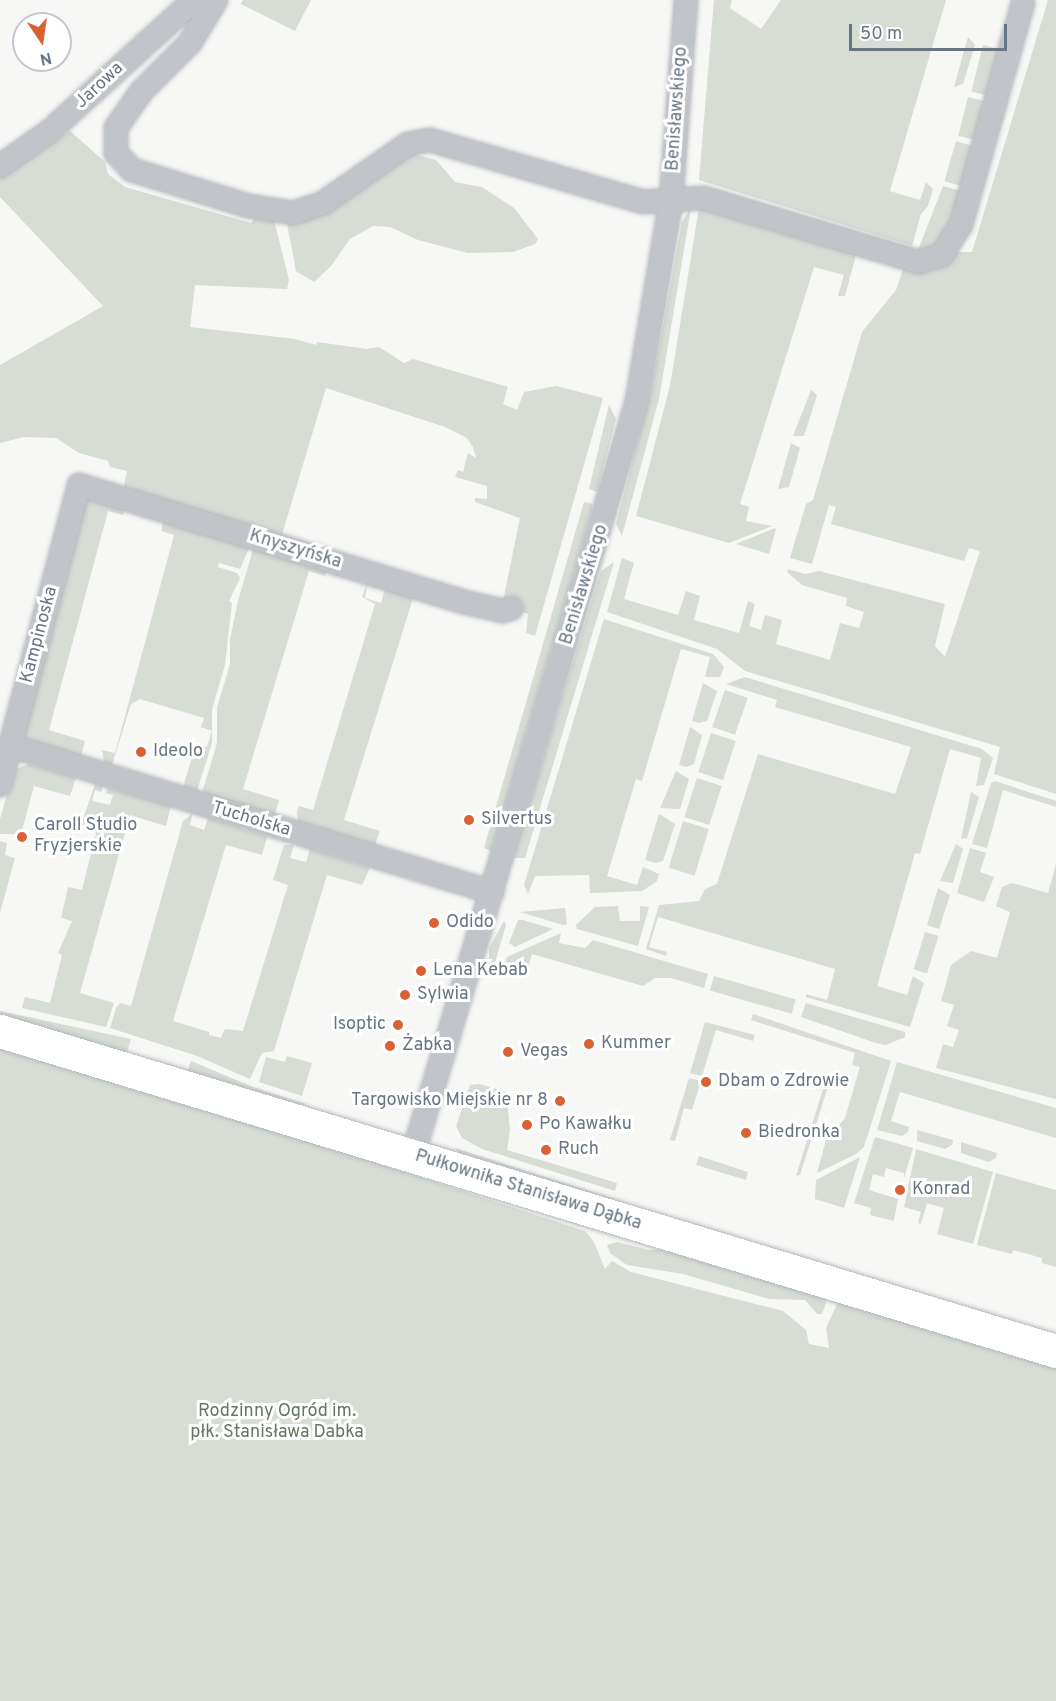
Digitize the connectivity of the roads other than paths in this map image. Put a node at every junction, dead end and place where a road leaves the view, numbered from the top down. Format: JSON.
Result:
{"nodes":[{"id":1,"x":194,"y":0,"type":"edge"},
{"id":2,"x":216,"y":0,"type":"edge"},
{"id":3,"x":686,"y":0,"type":"edge"},
{"id":4,"x":1023,"y":3,"type":"dead end"},
{"id":5,"x":0,"y":166,"type":"edge"},
{"id":6,"x":671,"y":200,"type":"junction"},
{"id":7,"x":79,"y":485,"type":"joint"},
{"id":8,"x":512,"y":608,"type":"dead end"},
{"id":9,"x":11,"y":746,"type":"junction"},
{"id":10,"x":0,"y":785,"type":"edge"},
{"id":11,"x":492,"y":892,"type":"junction"},
{"id":12,"x":0,"y":1031,"type":"edge"},
{"id":13,"x":413,"y":1155,"type":"junction"},
{"id":14,"x":1056,"y":1351,"type":"edge"}],
"edges":[{"from":1,"to":5,"type":"street","name":"Jarowa"},
{"from":2,"to":6,"type":"street"},
{"from":3,"to":6,"type":"street","name":"Benisławskiego"},
{"from":4,"to":6,"type":"street"},
{"from":6,"to":11,"type":"street","name":"Benisławskiego"},
{"from":7,"to":8,"type":"street","name":"Knyszyńska"},
{"from":7,"to":9,"type":"street","name":"Kampinoska"},
{"from":9,"to":10,"type":"street","name":"Kampinoska"},
{"from":9,"to":11,"type":"street","name":"Tucholska"},
{"from":11,"to":13,"type":"street","name":"Benisławskiego"},
{"from":12,"to":13,"type":"street","name":"Pułkownika Stanisława Dąbka"},
{"from":13,"to":14,"type":"street","name":"Pułkownika Stanisława Dąbka"}]}
